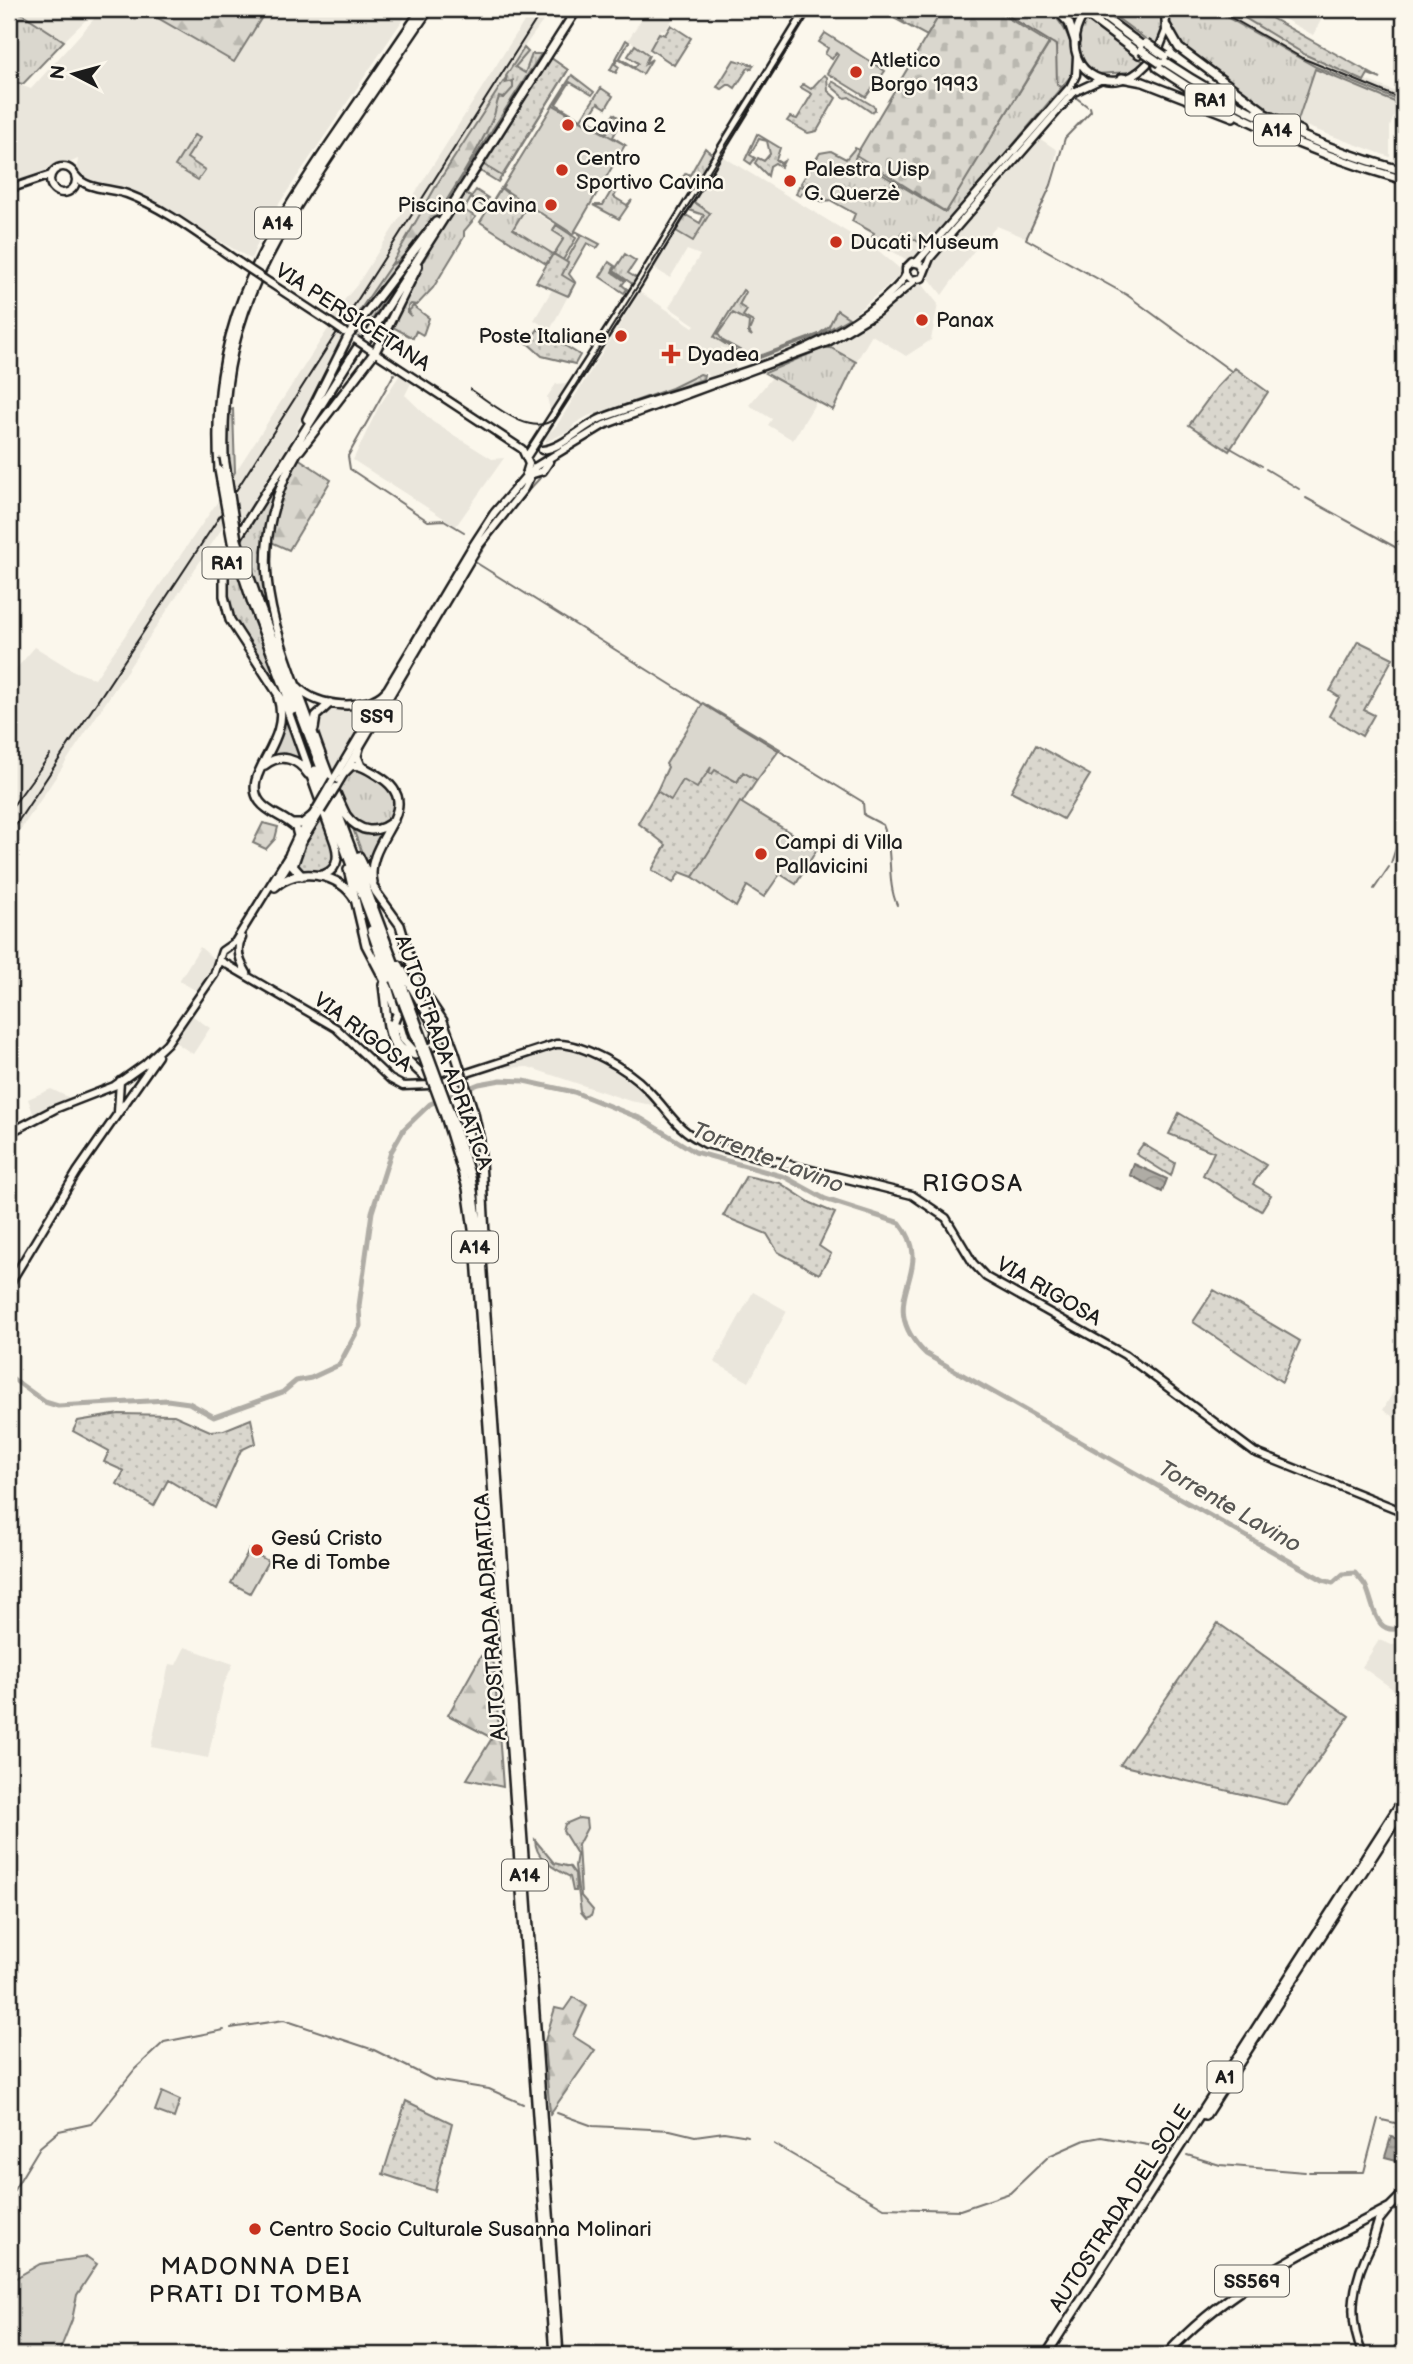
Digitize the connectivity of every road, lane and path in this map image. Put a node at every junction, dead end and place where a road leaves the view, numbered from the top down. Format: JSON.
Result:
{"nodes":[{"id":1,"x":422,"y":9,"type":"edge"},
{"id":2,"x":429,"y":9,"type":"edge"},
{"id":3,"x":575,"y":9,"type":"edge"},
{"id":4,"x":807,"y":9,"type":"edge"},
{"id":5,"x":1056,"y":9,"type":"edge"},
{"id":6,"x":1093,"y":9,"type":"edge"},
{"id":7,"x":1101,"y":9,"type":"edge"},
{"id":8,"x":1165,"y":9,"type":"edge"},
{"id":9,"x":1083,"y":11,"type":"edge"},
{"id":10,"x":1167,"y":27,"type":"junction"},
{"id":11,"x":1075,"y":41,"type":"junction"},
{"id":12,"x":1142,"y":48,"type":"junction"},
{"id":13,"x":1159,"y":48,"type":"dead end"},
{"id":14,"x":1077,"y":56,"type":"junction"},
{"id":15,"x":1161,"y":62,"type":"junction"},
{"id":16,"x":1147,"y":64,"type":"dead end"},
{"id":17,"x":1122,"y":78,"type":"junction"},
{"id":18,"x":1102,"y":79,"type":"junction"},
{"id":19,"x":1264,"y":129,"type":"junction"},
{"id":20,"x":1300,"y":130,"type":"junction"},
{"id":21,"x":1404,"y":173,"type":"edge"},
{"id":22,"x":51,"y":175,"type":"junction"},
{"id":23,"x":76,"y":176,"type":"junction"},
{"id":24,"x":19,"y":185,"type":"junction"},
{"id":25,"x":98,"y":187,"type":"junction"},
{"id":26,"x":53,"y":188,"type":"junction"},
{"id":27,"x":73,"y":188,"type":"junction"},
{"id":28,"x":9,"y":189,"type":"edge"},
{"id":29,"x":443,"y":216,"type":"junction"},
{"id":30,"x":917,"y":262,"type":"junction"},
{"id":31,"x":924,"y":270,"type":"junction"},
{"id":32,"x":906,"y":274,"type":"junction"},
{"id":33,"x":914,"y":281,"type":"junction"},
{"id":34,"x":360,"y":342,"type":"junction"},
{"id":35,"x":542,"y":450,"type":"junction"},
{"id":36,"x":531,"y":460,"type":"junction"},
{"id":37,"x":547,"y":462,"type":"junction"},
{"id":38,"x":287,"y":471,"type":"junction"},
{"id":39,"x":276,"y":476,"type":"junction"},
{"id":40,"x":255,"y":602,"type":"junction"},
{"id":41,"x":285,"y":658,"type":"junction"},
{"id":42,"x":256,"y":662,"type":"junction"},
{"id":43,"x":386,"y":691,"type":"junction"},
{"id":44,"x":331,"y":703,"type":"junction"},
{"id":45,"x":352,"y":703,"type":"junction"},
{"id":46,"x":365,"y":725,"type":"junction"},
{"id":47,"x":360,"y":744,"type":"junction"},
{"id":48,"x":361,"y":766,"type":"junction"},
{"id":49,"x":259,"y":770,"type":"junction"},
{"id":50,"x":343,"y":775,"type":"junction"},
{"id":51,"x":333,"y":783,"type":"junction"},
{"id":52,"x":319,"y":794,"type":"junction"},
{"id":53,"x":321,"y":810,"type":"junction"},
{"id":54,"x":312,"y":816,"type":"junction"},
{"id":55,"x":394,"y":820,"type":"junction"},
{"id":56,"x":292,"y":824,"type":"junction"},
{"id":57,"x":300,"y":846,"type":"junction"},
{"id":58,"x":290,"y":853,"type":"junction"},
{"id":59,"x":303,"y":876,"type":"junction"},
{"id":60,"x":319,"y":876,"type":"junction"},
{"id":61,"x":357,"y":879,"type":"junction"},
{"id":62,"x":275,"y":887,"type":"junction"},
{"id":63,"x":376,"y":892,"type":"junction"},
{"id":64,"x":359,"y":910,"type":"junction"},
{"id":65,"x":381,"y":927,"type":"junction"},
{"id":66,"x":230,"y":946,"type":"junction"},
{"id":67,"x":239,"y":951,"type":"junction"},
{"id":68,"x":240,"y":960,"type":"junction"},
{"id":69,"x":220,"y":961,"type":"junction"},
{"id":70,"x":229,"y":967,"type":"junction"},
{"id":71,"x":379,"y":971,"type":"junction"},
{"id":72,"x":248,"y":974,"type":"junction"},
{"id":73,"x":214,"y":975,"type":"junction"},
{"id":74,"x":417,"y":982,"type":"junction"},
{"id":75,"x":172,"y":1034,"type":"junction"},
{"id":76,"x":166,"y":1043,"type":"junction"},
{"id":77,"x":423,"y":1048,"type":"junction"},
{"id":78,"x":124,"y":1078,"type":"junction"},
{"id":79,"x":139,"y":1084,"type":"junction"},
{"id":80,"x":101,"y":1092,"type":"junction"},
{"id":81,"x":86,"y":1097,"type":"junction"},
{"id":82,"x":119,"y":1100,"type":"junction"},
{"id":83,"x":128,"y":1100,"type":"junction"},
{"id":84,"x":448,"y":1115,"type":"junction"},
{"id":85,"x":116,"y":1117,"type":"junction"},
{"id":86,"x":9,"y":1133,"type":"edge"},
{"id":87,"x":483,"y":1278,"type":"junction"},
{"id":88,"x":9,"y":1285,"type":"edge"},
{"id":89,"x":1404,"y":1512,"type":"edge"},
{"id":90,"x":1404,"y":1798,"type":"edge"},
{"id":91,"x":1404,"y":1808,"type":"edge"},
{"id":92,"x":1404,"y":2193,"type":"edge"},
{"id":93,"x":1390,"y":2207,"type":"junction"},
{"id":94,"x":1352,"y":2227,"type":"junction"},
{"id":95,"x":1372,"y":2243,"type":"junction"},
{"id":96,"x":556,"y":2355,"type":"edge"},
{"id":97,"x":1049,"y":2355,"type":"edge"},
{"id":98,"x":1166,"y":2355,"type":"edge"},
{"id":99,"x":1363,"y":2355,"type":"edge"}],
"edges":[{"from":1,"to":40,"type":"highway","name":"AUTOSTRADA ADRIATICA","number":"A14","bridge":true},
{"from":2,"to":40,"type":"highway","name":"AUTOSTRADA ADRIATICA","number":"A14","bridge":true},
{"from":3,"to":29,"type":"highway","number":"RA1"},
{"from":4,"to":36,"type":"main road","number":"SS9"},
{"from":5,"to":11,"type":"highway"},
{"from":6,"to":12,"type":"highway","number":"A14"},
{"from":7,"to":12,"type":"highway"},
{"from":8,"to":10,"type":"main road"},
{"from":9,"to":11,"type":"main road"},
{"from":9,"to":12,"type":"highway","number":"A14"},
{"from":10,"to":13,"type":"main road"},
{"from":10,"to":20,"type":"highway"},
{"from":11,"to":14,"type":"main road"},
{"from":12,"to":15,"type":"highway","number":"A14","bridge":true},
{"from":14,"to":18,"type":"main road"},
{"from":14,"to":30,"type":"main road"},
{"from":15,"to":19,"type":"highway","number":"RA1"},
{"from":15,"to":20,"type":"highway","number":"RA1"},
{"from":15,"to":21,"type":"highway","number":"A14"},
{"from":16,"to":17,"type":"main road"},
{"from":17,"to":18,"type":"main road"},
{"from":17,"to":19,"type":"highway"},
{"from":18,"to":31,"type":"main road"},
{"from":19,"to":21,"type":"highway","number":"RA1"},
{"from":20,"to":21,"type":"highway","number":"RA1"},
{"from":22,"to":23,"type":"main road"},
{"from":22,"to":24,"type":"main road"},
{"from":22,"to":26,"type":"main road"},
{"from":23,"to":25,"type":"main road","name":"VIA PERSICETANA"},
{"from":23,"to":27,"type":"main road"},
{"from":24,"to":26,"type":"main road"},
{"from":24,"to":28,"type":"main road"},
{"from":25,"to":27,"type":"main road","name":"VIA PERSICETANA"},
{"from":25,"to":34,"type":"main road","name":"VIA PERSICETANA","bridge":true},
{"from":26,"to":27,"type":"main road"},
{"from":29,"to":34,"type":"highway"},
{"from":29,"to":34,"type":"highway","number":"RA1"},
{"from":29,"to":34,"type":"highway"},
{"from":30,"to":31,"type":"main road"},
{"from":30,"to":32,"type":"main road"},
{"from":31,"to":33,"type":"main road"},
{"from":32,"to":33,"type":"main road"},
{"from":32,"to":35,"type":"main road"},
{"from":33,"to":37,"type":"main road"},
{"from":34,"to":36,"type":"main road","name":"VIA PERSICETANA"},
{"from":34,"to":38,"type":"highway"},
{"from":34,"to":38,"type":"highway","number":"RA1"},
{"from":34,"to":39,"type":"highway"},
{"from":34,"to":39,"type":"highway","number":"RA1"},
{"from":35,"to":36,"type":"main road","name":"VIA PERSICETANA"},
{"from":35,"to":37,"type":"main road"},
{"from":36,"to":37,"type":"main road"},
{"from":36,"to":43,"type":"main road","number":"SS9"},
{"from":36,"to":47,"type":"main road","number":"SS9"},
{"from":38,"to":41,"type":"highway","number":"RA1"},
{"from":39,"to":42,"type":"highway","number":"RA1"},
{"from":40,"to":61,"type":"highway","name":"AUTOSTRADA ADRIATICA","number":"A14"},
{"from":40,"to":65,"type":"highway","name":"AUTOSTRADA ADRIATICA","number":"A14"},
{"from":41,"to":44,"type":"highway"},
{"from":41,"to":51,"type":"highway","number":"RA1"},
{"from":42,"to":49,"type":"highway"},
{"from":42,"to":52,"type":"highway","number":"RA1"},
{"from":43,"to":45,"type":"highway"},
{"from":43,"to":46,"type":"main road","number":"SS9"},
{"from":44,"to":45,"type":"highway"},
{"from":44,"to":51,"type":"highway"},
{"from":45,"to":46,"type":"highway"},
{"from":46,"to":51,"type":"main road","number":"SS9"},
{"from":47,"to":48,"type":"highway"},
{"from":47,"to":50,"type":"main road","number":"SS9"},
{"from":48,"to":50,"type":"highway"},
{"from":48,"to":55,"type":"highway"},
{"from":49,"to":52,"type":"highway"},
{"from":49,"to":56,"type":"highway"},
{"from":50,"to":51,"type":"main road","number":"SS9"},
{"from":51,"to":53,"type":"main road","number":"SS9","bridge":true},
{"from":51,"to":55,"type":"highway"},
{"from":51,"to":63,"type":"highway","number":"RA1"},
{"from":52,"to":53,"type":"highway","number":"RA1"},
{"from":53,"to":54,"type":"main road","number":"SS9"},
{"from":53,"to":57,"type":"main road","number":"SS9"},
{"from":53,"to":60,"type":"highway"},
{"from":53,"to":64,"type":"highway","number":"RA1"},
{"from":54,"to":56,"type":"highway"},
{"from":54,"to":58,"type":"main road","number":"SS9"},
{"from":55,"to":63,"type":"highway"},
{"from":56,"to":58,"type":"highway"},
{"from":57,"to":59,"type":"highway"},
{"from":57,"to":62,"type":"main road","number":"SS9"},
{"from":58,"to":66,"type":"main road","number":"SS9"},
{"from":59,"to":60,"type":"highway"},
{"from":59,"to":62,"type":"highway"},
{"from":60,"to":64,"type":"highway"},
{"from":61,"to":74,"type":"highway"},
{"from":61,"to":77,"type":"highway","name":"AUTOSTRADA ADRIATICA","number":"A14"},
{"from":62,"to":67,"type":"main road","number":"SS9"},
{"from":63,"to":74,"type":"highway","number":"RA1"},
{"from":64,"to":71,"type":"highway","number":"RA1"},
{"from":65,"to":71,"type":"highway"},
{"from":65,"to":77,"type":"highway","name":"AUTOSTRADA ADRIATICA","number":"A14"},
{"from":66,"to":67,"type":"main road"},
{"from":66,"to":69,"type":"main road","number":"SS9"},
{"from":67,"to":68,"type":"main road"},
{"from":68,"to":70,"type":"main road","number":"SS9"},
{"from":68,"to":72,"type":"main road","name":"VIA RIGOSA"},
{"from":69,"to":70,"type":"main road"},
{"from":69,"to":73,"type":"main road","number":"SS9"},
{"from":70,"to":72,"type":"main road","name":"VIA RIGOSA"},
{"from":70,"to":73,"type":"main road","number":"SS9"},
{"from":71,"to":84,"type":"highway","bridge":true},
{"from":72,"to":89,"type":"main road","name":"VIA RIGOSA"},
{"from":73,"to":75,"type":"main road","number":"SS9"},
{"from":74,"to":87,"type":"highway","bridge":true},
{"from":75,"to":76,"type":"main road","number":"SS9"},
{"from":75,"to":78,"type":"main road","number":"SS9"},
{"from":76,"to":78,"type":"main road","number":"SS9"},
{"from":76,"to":79,"type":"main road"},
{"from":77,"to":84,"type":"highway","name":"AUTOSTRADA ADRIATICA","number":"A14","bridge":true},
{"from":78,"to":79,"type":"main road"},
{"from":78,"to":80,"type":"main road","number":"SS9"},
{"from":78,"to":81,"type":"main road","number":"SS9"},
{"from":78,"to":82,"type":"main road"},
{"from":79,"to":83,"type":"main road"},
{"from":80,"to":81,"type":"main road","number":"SS9"},
{"from":80,"to":82,"type":"main road"},
{"from":81,"to":86,"type":"main road","number":"SS9"},
{"from":82,"to":83,"type":"main road"},
{"from":82,"to":85,"type":"main road"},
{"from":83,"to":85,"type":"main road"},
{"from":84,"to":87,"type":"highway","name":"AUTOSTRADA ADRIATICA","number":"A14"},
{"from":84,"to":96,"type":"highway","name":"AUTOSTRADA ADRIATICA","number":"A14"},
{"from":85,"to":88,"type":"main road"},
{"from":87,"to":96,"type":"highway","name":"AUTOSTRADA ADRIATICA","number":"A14"},
{"from":90,"to":97,"type":"highway","name":"AUTOSTRADA DEL SOLE","number":"A1"},
{"from":91,"to":97,"type":"highway","name":"AUTOSTRADA DEL SOLE","number":"A1"},
{"from":92,"to":93,"type":"highway","number":"SS569"},
{"from":93,"to":94,"type":"highway","number":"SS569"},
{"from":93,"to":95,"type":"highway","number":"SS569"},
{"from":94,"to":95,"type":"highway"},
{"from":94,"to":98,"type":"highway","number":"SS569"},
{"from":95,"to":99,"type":"main road"}]}
